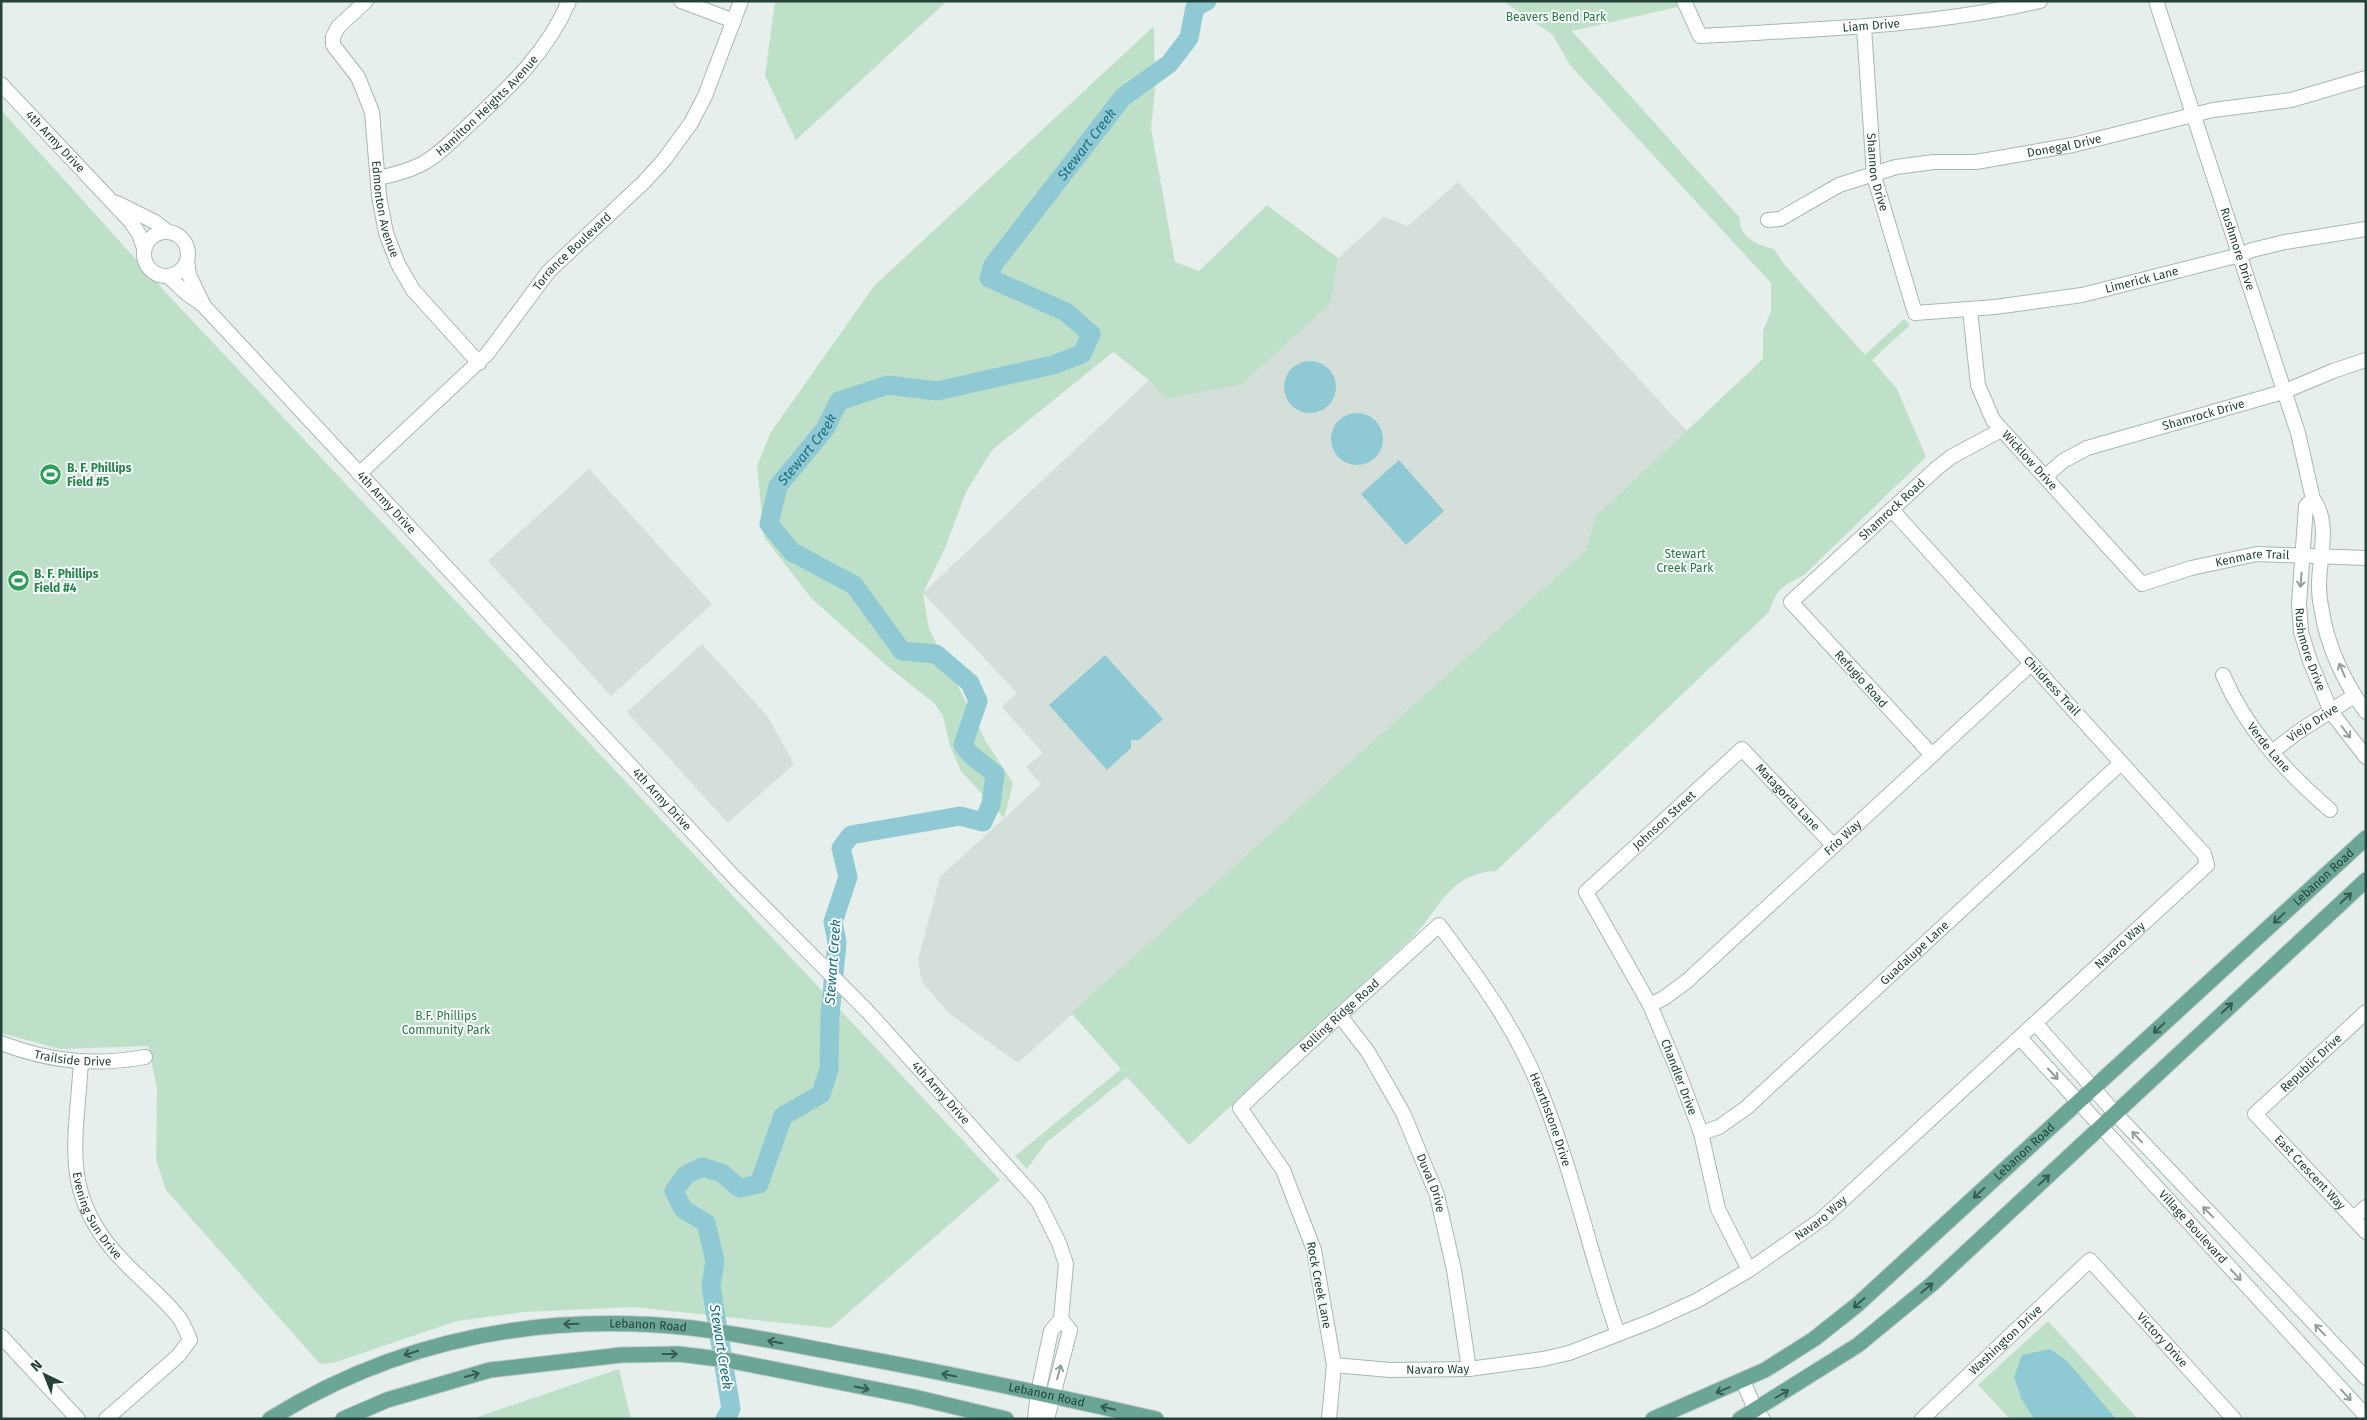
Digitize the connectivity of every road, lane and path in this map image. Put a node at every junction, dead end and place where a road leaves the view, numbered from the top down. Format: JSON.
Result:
{"nodes":[{"id":1,"x":366,"y":1,"type":"edge"},
{"id":2,"x":569,"y":1,"type":"edge"},
{"id":3,"x":681,"y":1,"type":"edge"},
{"id":4,"x":741,"y":1,"type":"edge"},
{"id":5,"x":1684,"y":1,"type":"edge"},
{"id":6,"x":2040,"y":1,"type":"edge"},
{"id":7,"x":2156,"y":1,"type":"edge"},
{"id":8,"x":734,"y":21,"type":"junction"},
{"id":9,"x":1864,"y":27,"type":"junction"},
{"id":10,"x":2366,"y":78,"type":"edge"},
{"id":11,"x":1,"y":84,"type":"edge"},
{"id":12,"x":2194,"y":116,"type":"junction"},
{"id":13,"x":1874,"y":176,"type":"junction"},
{"id":14,"x":378,"y":178,"type":"junction"},
{"id":15,"x":108,"y":199,"type":"junction"},
{"id":16,"x":1768,"y":220,"type":"dead end"},
{"id":17,"x":2366,"y":229,"type":"edge"},
{"id":18,"x":168,"y":232,"type":"junction"},
{"id":19,"x":144,"y":248,"type":"junction"},
{"id":20,"x":2240,"y":255,"type":"junction"},
{"id":21,"x":187,"y":262,"type":"junction"},
{"id":22,"x":168,"y":276,"type":"junction"},
{"id":23,"x":203,"y":305,"type":"junction"},
{"id":24,"x":1970,"y":310,"type":"junction"},
{"id":25,"x":1915,"y":313,"type":"joint"},
{"id":26,"x":2366,"y":360,"type":"edge"},
{"id":27,"x":478,"y":363,"type":"junction"},
{"id":28,"x":2283,"y":392,"type":"junction"},
{"id":29,"x":2000,"y":430,"type":"junction"},
{"id":30,"x":359,"y":474,"type":"junction"},
{"id":31,"x":2046,"y":476,"type":"junction"},
{"id":32,"x":2313,"y":499,"type":"junction"},
{"id":33,"x":1892,"y":510,"type":"junction"},
{"id":34,"x":2302,"y":555,"type":"junction"},
{"id":35,"x":2322,"y":556,"type":"junction"},
{"id":36,"x":2366,"y":558,"type":"edge"},
{"id":37,"x":2142,"y":584,"type":"joint"},
{"id":38,"x":1791,"y":602,"type":"joint"},
{"id":39,"x":2031,"y":664,"type":"junction"},
{"id":40,"x":2223,"y":675,"type":"dead end"},
{"id":41,"x":2354,"y":696,"type":"junction"},
{"id":42,"x":2331,"y":712,"type":"junction"},
{"id":43,"x":2366,"y":712,"type":"edge"},
{"id":44,"x":1742,"y":749,"type":"joint"},
{"id":45,"x":2272,"y":752,"type":"junction"},
{"id":46,"x":1932,"y":755,"type":"junction"},
{"id":47,"x":2366,"y":757,"type":"edge"},
{"id":48,"x":2121,"y":763,"type":"junction"},
{"id":49,"x":2330,"y":810,"type":"dead end"},
{"id":50,"x":2366,"y":838,"type":"edge"},
{"id":51,"x":1834,"y":846,"type":"junction"},
{"id":52,"x":2207,"y":865,"type":"joint"},
{"id":53,"x":2366,"y":880,"type":"edge"},
{"id":54,"x":1586,"y":892,"type":"joint"},
{"id":55,"x":1439,"y":925,"type":"joint"},
{"id":56,"x":1650,"y":1005,"type":"junction"},
{"id":57,"x":2366,"y":1012,"type":"edge"},
{"id":58,"x":1341,"y":1017,"type":"junction"},
{"id":59,"x":2036,"y":1024,"type":"junction"},
{"id":60,"x":2020,"y":1038,"type":"junction"},
{"id":61,"x":1,"y":1043,"type":"edge"},
{"id":62,"x":145,"y":1057,"type":"dead end"},
{"id":63,"x":81,"y":1062,"type":"junction"},
{"id":64,"x":2093,"y":1089,"type":"junction"},
{"id":65,"x":2078,"y":1102,"type":"junction"},
{"id":66,"x":1240,"y":1108,"type":"joint"},
{"id":67,"x":2114,"y":1113,"type":"junction"},
{"id":68,"x":2255,"y":1114,"type":"joint"},
{"id":69,"x":2100,"y":1128,"type":"junction"},
{"id":70,"x":1701,"y":1133,"type":"junction"},
{"id":71,"x":2160,"y":1161,"type":"junction"},
{"id":72,"x":2144,"y":1175,"type":"junction"},
{"id":73,"x":2366,"y":1207,"type":"edge"},
{"id":74,"x":2354,"y":1218,"type":"junction"},
{"id":75,"x":2366,"y":1232,"type":"edge"},
{"id":76,"x":2090,"y":1260,"type":"joint"},
{"id":77,"x":1749,"y":1270,"type":"junction"},
{"id":78,"x":1061,"y":1319,"type":"junction"},
{"id":79,"x":1618,"y":1334,"type":"junction"},
{"id":80,"x":1,"y":1336,"type":"edge"},
{"id":81,"x":1334,"y":1365,"type":"junction"},
{"id":82,"x":1469,"y":1369,"type":"junction"},
{"id":83,"x":2366,"y":1378,"type":"edge"},
{"id":84,"x":1743,"y":1381,"type":"junction"},
{"id":85,"x":1038,"y":1393,"type":"junction"},
{"id":86,"x":1053,"y":1396,"type":"junction"},
{"id":87,"x":2364,"y":1411,"type":"edge"},
{"id":88,"x":1759,"y":1414,"type":"edge"},
{"id":89,"x":78,"y":1419,"type":"edge"},
{"id":90,"x":106,"y":1419,"type":"edge"},
{"id":91,"x":270,"y":1419,"type":"edge"},
{"id":92,"x":343,"y":1419,"type":"edge"},
{"id":93,"x":1006,"y":1419,"type":"edge"},
{"id":94,"x":1035,"y":1419,"type":"edge"},
{"id":95,"x":1048,"y":1419,"type":"edge"},
{"id":96,"x":1156,"y":1419,"type":"edge"},
{"id":97,"x":1329,"y":1419,"type":"edge"},
{"id":98,"x":1653,"y":1419,"type":"edge"},
{"id":99,"x":1740,"y":1419,"type":"edge"},
{"id":100,"x":1922,"y":1419,"type":"edge"},
{"id":101,"x":2234,"y":1419,"type":"edge"}],
"edges":[{"from":1,"to":14,"type":"street","name":"Edmonton Avenue"},
{"from":2,"to":14,"type":"street","name":"Hamilton Heights Avenue"},
{"from":3,"to":8,"type":"street"},
{"from":4,"to":8,"type":"street","name":"Torrance Boulevard"},
{"from":5,"to":9,"type":"street","name":"Liam Drive"},
{"from":6,"to":9,"type":"street","name":"Liam Drive"},
{"from":7,"to":12,"type":"street","name":"Rushmore Drive"},
{"from":8,"to":27,"type":"street","name":"Torrance Boulevard"},
{"from":9,"to":13,"type":"street","name":"Shannon Drive"},
{"from":10,"to":12,"type":"street","name":"Donegal Drive"},
{"from":11,"to":15,"type":"street","name":"4th Army Drive"},
{"from":12,"to":13,"type":"street","name":"Donegal Drive"},
{"from":12,"to":20,"type":"street","name":"Rushmore Drive"},
{"from":13,"to":16,"type":"street","name":"Donegal Drive"},
{"from":13,"to":25,"type":"street","name":"Shannon Drive"},
{"from":14,"to":27,"type":"street","name":"Edmonton Avenue"},
{"from":15,"to":18,"type":"street","name":"4th Army Drive"},
{"from":15,"to":19,"type":"street","name":"4th Army Drive"},
{"from":17,"to":20,"type":"street","name":"Limerick Lane"},
{"from":18,"to":19,"type":"street"},
{"from":18,"to":21,"type":"street","name":"4th Army Drive"},
{"from":19,"to":22,"type":"street","name":"4th Army Drive"},
{"from":20,"to":24,"type":"street","name":"Limerick Lane"},
{"from":20,"to":28,"type":"street","name":"Rushmore Drive"},
{"from":21,"to":22,"type":"street"},
{"from":21,"to":23,"type":"street","name":"4th Army Drive"},
{"from":22,"to":23,"type":"street","name":"4th Army Drive"},
{"from":23,"to":30,"type":"street","name":"4th Army Drive"},
{"from":24,"to":25,"type":"street","name":"Limerick Lane"},
{"from":24,"to":29,"type":"street","name":"Wicklow Drive"},
{"from":26,"to":28,"type":"street","name":"Shamrock Drive"},
{"from":27,"to":30,"type":"street","name":"Torrance Boulevard"},
{"from":28,"to":31,"type":"street","name":"Shamrock Drive"},
{"from":28,"to":32,"type":"street","name":"Rushmore Drive"},
{"from":29,"to":31,"type":"street","name":"Wicklow Drive"},
{"from":29,"to":33,"type":"street","name":"Shamrock Road"},
{"from":30,"to":78,"type":"street","name":"4th Army Drive"},
{"from":31,"to":37,"type":"street","name":"Wicklow Drive"},
{"from":32,"to":34,"type":"street","name":"Rushmore Drive"},
{"from":32,"to":35,"type":"street","name":"Rushmore Drive"},
{"from":33,"to":38,"type":"street","name":"Shamrock Road"},
{"from":33,"to":39,"type":"street","name":"Childress Trail"},
{"from":34,"to":35,"type":"street","name":"Kenmare Trail"},
{"from":34,"to":37,"type":"street","name":"Kenmare Trail"},
{"from":34,"to":42,"type":"street","name":"Rushmore Drive","one_way":true},
{"from":35,"to":36,"type":"street","name":"Kenmare Trail"},
{"from":41,"to":35,"type":"street","name":"Rushmore Drive","one_way":true},
{"from":38,"to":46,"type":"street","name":"Refugio Road"},
{"from":39,"to":46,"type":"street","name":"Frio Way"},
{"from":39,"to":48,"type":"street","name":"Childress Trail"},
{"from":40,"to":45,"type":"street","name":"Verde Lane"},
{"from":41,"to":42,"type":"street","name":"Viejo Drive"},
{"from":41,"to":43,"type":"street","name":"Rushmore Drive"},
{"from":42,"to":45,"type":"street","name":"Viejo Drive"},
{"from":42,"to":47,"type":"street","name":"Rushmore Drive","one_way":true},
{"from":44,"to":51,"type":"street","name":"Matagorda Lane"},
{"from":44,"to":54,"type":"street","name":"Johnson Street"},
{"from":45,"to":49,"type":"street","name":"Verde Lane"},
{"from":46,"to":51,"type":"street","name":"Frio Way"},
{"from":48,"to":52,"type":"street","name":"Childress Trail"},
{"from":48,"to":70,"type":"street","name":"Guadalupe Lane"},
{"from":50,"to":64,"type":"main road","name":"Lebanon Road","one_way":true},
{"from":51,"to":56,"type":"street","name":"Frio Way"},
{"from":52,"to":59,"type":"street","name":"Navaro Way"},
{"from":67,"to":53,"type":"main road","one_way":true},
{"from":54,"to":56,"type":"street","name":"Chandler Drive"},
{"from":55,"to":58,"type":"street","name":"Rolling Ridge Road"},
{"from":55,"to":79,"type":"street","name":"Hearthstone Drive"},
{"from":56,"to":70,"type":"street","name":"Chandler Drive"},
{"from":57,"to":68,"type":"street","name":"Republic Drive"},
{"from":58,"to":66,"type":"street","name":"Rolling Ridge Road"},
{"from":58,"to":82,"type":"street","name":"Duval Drive"},
{"from":59,"to":60,"type":"street","name":"Navaro Way"},
{"from":59,"to":64,"type":"street","name":"Village Boulevard"},
{"from":60,"to":65,"type":"street","name":"Village Boulevard","one_way":true},
{"from":60,"to":77,"type":"street","name":"Navaro Way"},
{"from":61,"to":63,"type":"street","name":"Trailside Drive"},
{"from":62,"to":63,"type":"street","name":"Trailside Drive"},
{"from":63,"to":90,"type":"street","name":"Evening Sun Drive"},
{"from":64,"to":65,"type":"main road","name":"Lebanon Road"},
{"from":64,"to":67,"type":"street","name":"Village Boulevard"},
{"from":65,"to":69,"type":"street","name":"Village Boulevard"},
{"from":65,"to":84,"type":"main road","name":"Lebanon Road","one_way":true},
{"from":66,"to":81,"type":"street","name":"Rock Creek Lane"},
{"from":67,"to":69,"type":"main road"},
{"from":71,"to":67,"type":"street","name":"Village Boulevard","one_way":true},
{"from":68,"to":74,"type":"street","name":"East Crescent Way"},
{"from":69,"to":72,"type":"street","name":"Village Boulevard"},
{"from":88,"to":69,"type":"main road","one_way":true},
{"from":70,"to":77,"type":"street","name":"Chandler Drive"},
{"from":71,"to":72,"type":"street"},
{"from":83,"to":71,"type":"street","name":"Village Boulevard","one_way":true},
{"from":72,"to":87,"type":"street","name":"Village Boulevard","one_way":true},
{"from":73,"to":74,"type":"street"},
{"from":74,"to":75,"type":"street","name":"East Crescent Way"},
{"from":76,"to":100,"type":"street","name":"Washington Drive"},
{"from":76,"to":101,"type":"street","name":"Victory Drive"},
{"from":77,"to":79,"type":"street","name":"Navaro Way"},
{"from":78,"to":85,"type":"street","name":"4th Army Drive"},
{"from":86,"to":78,"type":"street","name":"4th Army Drive","one_way":true},
{"from":79,"to":82,"type":"street","name":"Navaro Way"},
{"from":80,"to":89,"type":"street"},
{"from":81,"to":82,"type":"street","name":"Navaro Way"},
{"from":81,"to":97,"type":"street","name":"Rock Creek Lane"},
{"from":84,"to":88,"type":"street"},
{"from":84,"to":98,"type":"main road","name":"Lebanon Road","one_way":true},
{"from":85,"to":86,"type":"main road","name":"Lebanon Road"},
{"from":85,"to":91,"type":"main road","name":"Lebanon Road","one_way":true},
{"from":85,"to":94,"type":"street","name":"4th Army Drive"},
{"from":86,"to":95,"type":"street","name":"4th Army Drive"},
{"from":96,"to":86,"type":"main road","name":"Lebanon Road","one_way":true},
{"from":88,"to":99,"type":"main road"},
{"from":92,"to":93,"type":"main road","one_way":true}]}
